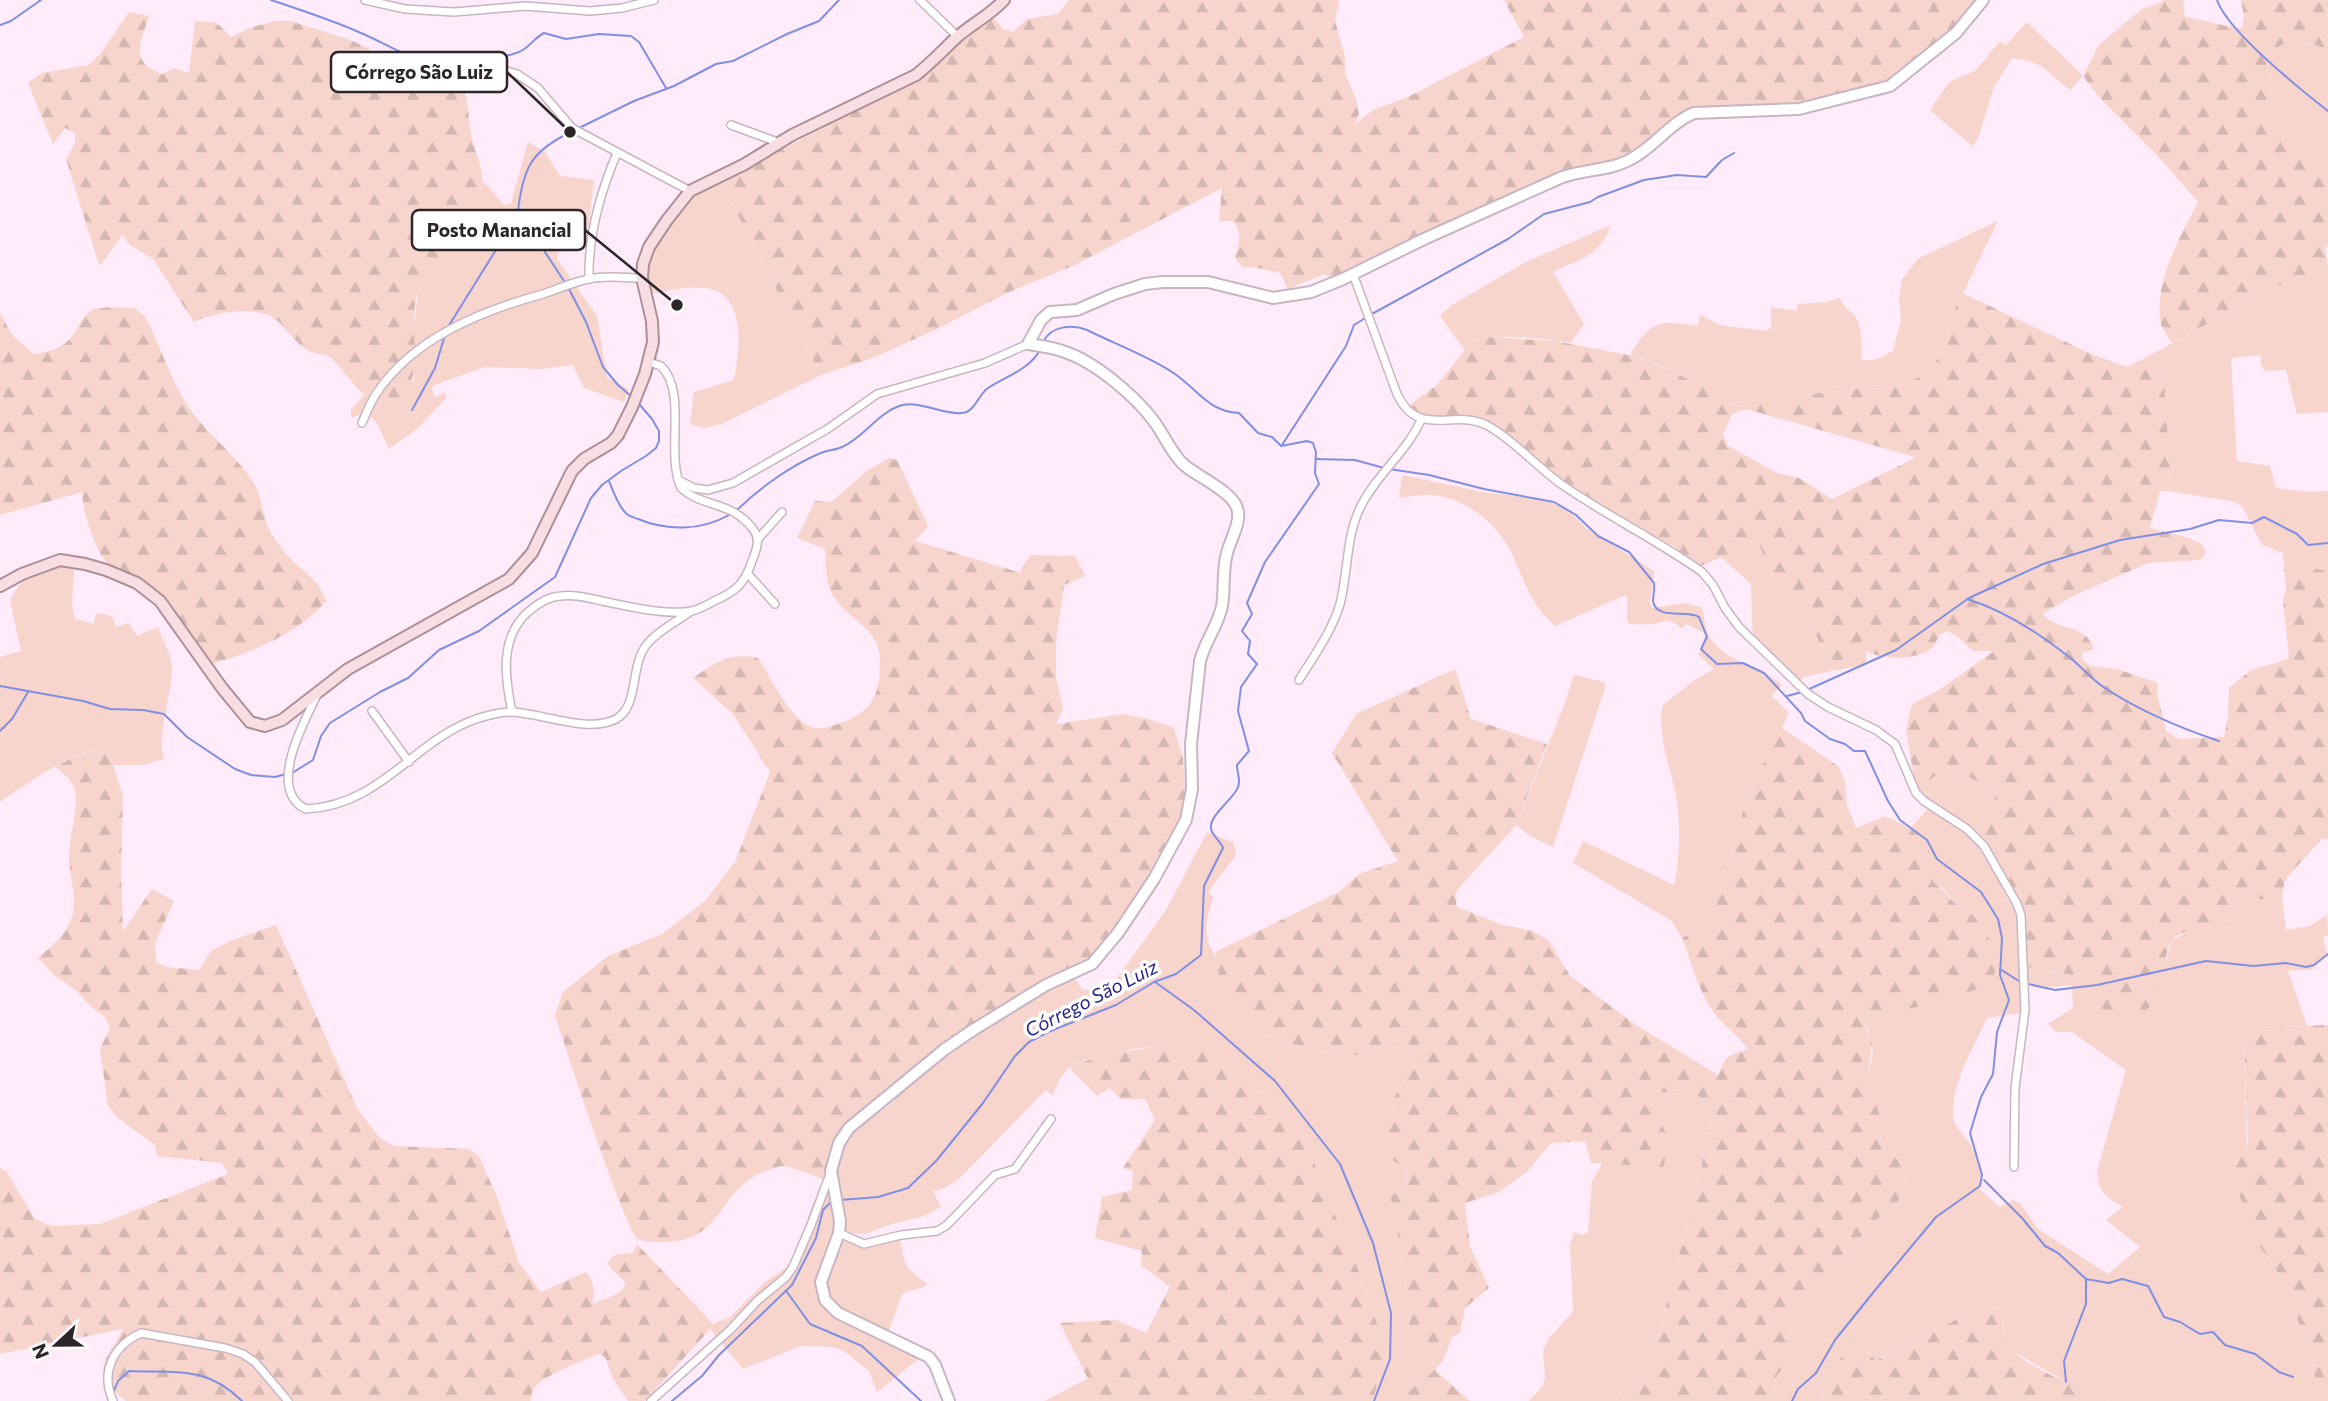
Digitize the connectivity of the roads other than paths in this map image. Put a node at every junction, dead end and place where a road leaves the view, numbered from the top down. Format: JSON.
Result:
{"nodes":[{"id":1,"x":366,"y":0,"type":"edge"},
{"id":2,"x":654,"y":0,"type":"edge"},
{"id":3,"x":1004,"y":0,"type":"edge"},
{"id":4,"x":1983,"y":0,"type":"edge"},
{"id":5,"x":924,"y":1,"type":"edge"},
{"id":6,"x":957,"y":37,"type":"junction"},
{"id":7,"x":495,"y":72,"type":"dead end"},
{"id":8,"x":731,"y":125,"type":"dead end"},
{"id":9,"x":780,"y":143,"type":"junction"},
{"id":10,"x":617,"y":153,"type":"junction"},
{"id":11,"x":691,"y":191,"type":"junction"},
{"id":12,"x":1353,"y":274,"type":"junction"},
{"id":13,"x":642,"y":278,"type":"junction"},
{"id":14,"x":589,"y":279,"type":"junction"},
{"id":15,"x":1028,"y":344,"type":"junction"},
{"id":16,"x":649,"y":362,"type":"junction"},
{"id":17,"x":1422,"y":420,"type":"junction"},
{"id":18,"x":362,"y":423,"type":"dead end"},
{"id":19,"x":677,"y":480,"type":"junction"},
{"id":20,"x":782,"y":512,"type":"dead end"},
{"id":21,"x":758,"y":539,"type":"junction"},
{"id":22,"x":747,"y":573,"type":"junction"},
{"id":23,"x":0,"y":586,"type":"edge"},
{"id":24,"x":775,"y":604,"type":"dead end"},
{"id":25,"x":692,"y":611,"type":"junction"},
{"id":26,"x":1299,"y":680,"type":"dead end"},
{"id":27,"x":317,"y":695,"type":"junction"},
{"id":28,"x":372,"y":711,"type":"dead end"},
{"id":29,"x":512,"y":712,"type":"junction"},
{"id":30,"x":409,"y":762,"type":"junction"},
{"id":31,"x":1051,"y":1119,"type":"dead end"},
{"id":32,"x":2014,"y":1167,"type":"dead end"},
{"id":33,"x":831,"y":1171,"type":"junction"},
{"id":34,"x":839,"y":1233,"type":"junction"},
{"id":35,"x":113,"y":1401,"type":"edge"},
{"id":36,"x":288,"y":1401,"type":"edge"},
{"id":37,"x":652,"y":1401,"type":"edge"},
{"id":38,"x":949,"y":1401,"type":"edge"}],
"edges":[{"from":1,"to":2,"type":"street"},
{"from":3,"to":6,"type":"main road"},
{"from":4,"to":12,"type":"street"},
{"from":5,"to":6,"type":"street"},
{"from":6,"to":9,"type":"main road"},
{"from":7,"to":10,"type":"street"},
{"from":8,"to":9,"type":"street"},
{"from":9,"to":11,"type":"main road"},
{"from":10,"to":11,"type":"street"},
{"from":10,"to":14,"type":"street"},
{"from":11,"to":13,"type":"main road"},
{"from":12,"to":15,"type":"street"},
{"from":12,"to":17,"type":"street"},
{"from":13,"to":14,"type":"street"},
{"from":13,"to":16,"type":"main road"},
{"from":14,"to":18,"type":"street"},
{"from":15,"to":19,"type":"street"},
{"from":15,"to":33,"type":"street"},
{"from":16,"to":19,"type":"street"},
{"from":16,"to":27,"type":"main road"},
{"from":17,"to":26,"type":"street"},
{"from":17,"to":32,"type":"street"},
{"from":19,"to":21,"type":"street"},
{"from":20,"to":21,"type":"street"},
{"from":21,"to":22,"type":"street"},
{"from":22,"to":24,"type":"street"},
{"from":22,"to":25,"type":"street"},
{"from":23,"to":27,"type":"main road"},
{"from":25,"to":29,"type":"street"},
{"from":25,"to":29,"type":"street"},
{"from":27,"to":30,"type":"street"},
{"from":28,"to":30,"type":"street"},
{"from":29,"to":30,"type":"street"},
{"from":31,"to":34,"type":"street"},
{"from":33,"to":34,"type":"street"},
{"from":33,"to":37,"type":"street"},
{"from":34,"to":38,"type":"street"},
{"from":35,"to":36,"type":"street"}]}
